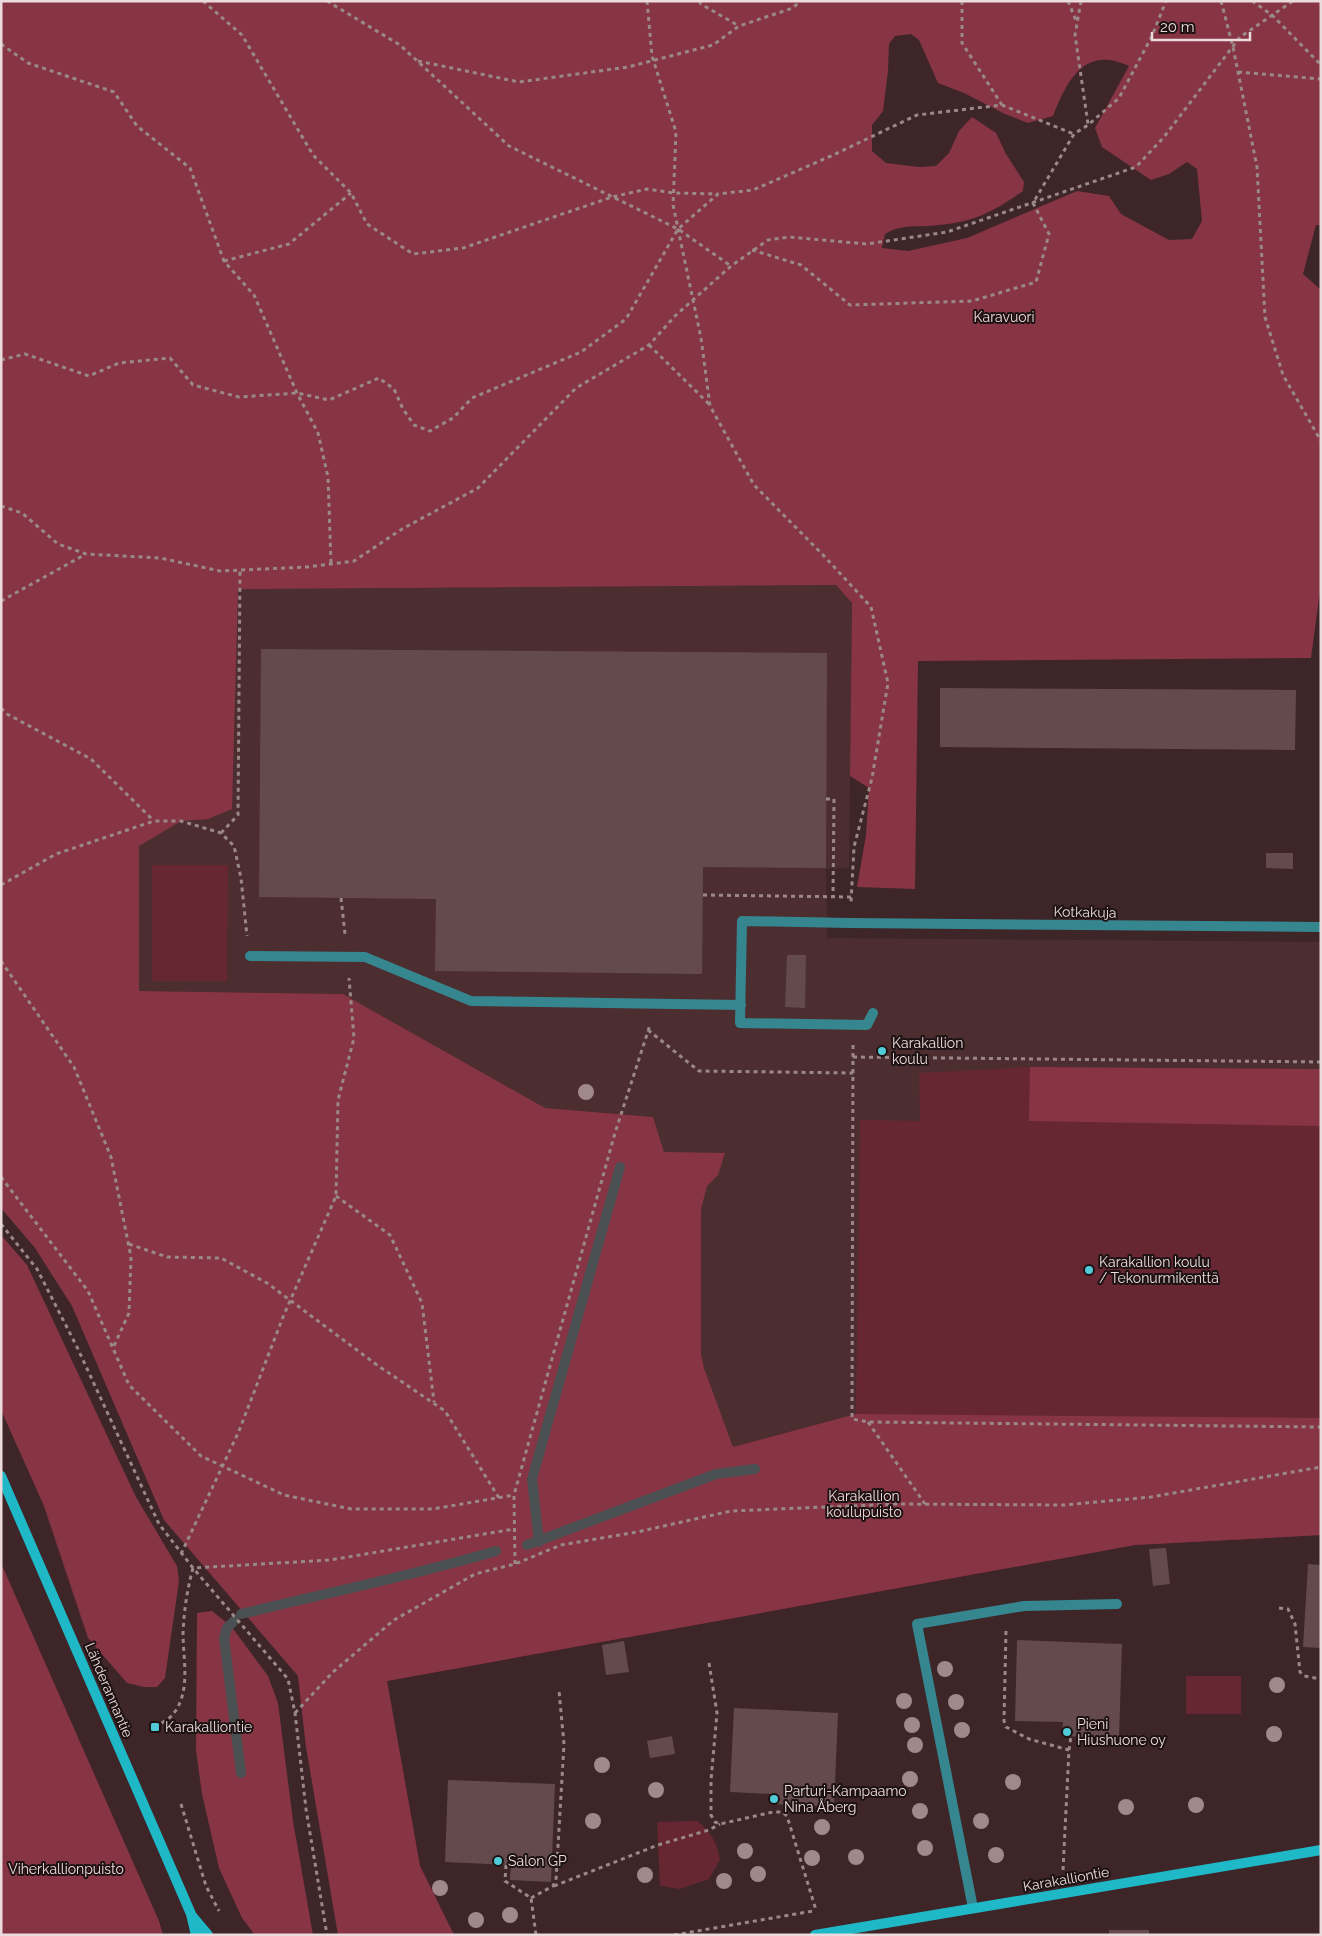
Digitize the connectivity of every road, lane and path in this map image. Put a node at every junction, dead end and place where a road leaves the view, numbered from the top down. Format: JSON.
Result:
{"nodes":[{"id":1,"x":204,"y":1,"type":"edge"},
{"id":2,"x":327,"y":1,"type":"edge"},
{"id":3,"x":647,"y":1,"type":"edge"},
{"id":4,"x":699,"y":1,"type":"edge"},
{"id":5,"x":800,"y":1,"type":"edge"},
{"id":6,"x":962,"y":1,"type":"edge"},
{"id":7,"x":1068,"y":1,"type":"edge"},
{"id":8,"x":1081,"y":1,"type":"edge"},
{"id":9,"x":1166,"y":1,"type":"edge"},
{"id":10,"x":1221,"y":1,"type":"edge"},
{"id":11,"x":1252,"y":1,"type":"edge"},
{"id":12,"x":1293,"y":1,"type":"edge"},
{"id":13,"x":1272,"y":15,"type":"junction"},
{"id":14,"x":1078,"y":23,"type":"junction"},
{"id":15,"x":739,"y":26,"type":"junction"},
{"id":16,"x":1,"y":44,"type":"edge"},
{"id":17,"x":1233,"y":46,"type":"junction"},
{"id":18,"x":653,"y":60,"type":"junction"},
{"id":19,"x":418,"y":61,"type":"junction"},
{"id":20,"x":1321,"y":66,"type":"edge"},
{"id":21,"x":1238,"y":72,"type":"junction"},
{"id":22,"x":1321,"y":79,"type":"edge"},
{"id":23,"x":1002,"y":105,"type":"junction"},
{"id":24,"x":1088,"y":125,"type":"junction"},
{"id":25,"x":1074,"y":134,"type":"junction"},
{"id":26,"x":351,"y":193,"type":"junction"},
{"id":27,"x":674,"y":193,"type":"junction"},
{"id":28,"x":718,"y":194,"type":"junction"},
{"id":29,"x":612,"y":197,"type":"junction"},
{"id":30,"x":1033,"y":203,"type":"junction"},
{"id":31,"x":678,"y":230,"type":"junction"},
{"id":32,"x":752,"y":250,"type":"junction"},
{"id":33,"x":224,"y":261,"type":"junction"},
{"id":34,"x":731,"y":266,"type":"junction"},
{"id":35,"x":693,"y":301,"type":"junction"},
{"id":36,"x":649,"y":345,"type":"junction"},
{"id":37,"x":1,"y":360,"type":"edge"},
{"id":38,"x":297,"y":393,"type":"junction"},
{"id":39,"x":710,"y":406,"type":"junction"},
{"id":40,"x":1321,"y":441,"type":"edge"},
{"id":41,"x":1,"y":506,"type":"edge"},
{"id":42,"x":86,"y":554,"type":"junction"},
{"id":43,"x":331,"y":563,"type":"junction"},
{"id":44,"x":240,"y":570,"type":"junction"},
{"id":45,"x":1,"y":601,"type":"edge"},
{"id":46,"x":1,"y":708,"type":"edge"},
{"id":47,"x":826,"y":799,"type":"dead end"},
{"id":48,"x":154,"y":821,"type":"junction"},
{"id":49,"x":221,"y":833,"type":"junction"},
{"id":50,"x":1,"y":885,"type":"edge"},
{"id":51,"x":703,"y":894,"type":"dead end"},
{"id":52,"x":833,"y":897,"type":"junction"},
{"id":53,"x":851,"y":897,"type":"junction"},
{"id":54,"x":341,"y":898,"type":"dead end"},
{"id":55,"x":850,"y":923,"type":"junction"},
{"id":56,"x":1321,"y":928,"type":"edge"},
{"id":57,"x":250,"y":956,"type":"joint"},
{"id":58,"x":348,"y":957,"type":"junction"},
{"id":59,"x":1,"y":961,"type":"edge"},
{"id":60,"x":657,"y":1004,"type":"junction"},
{"id":61,"x":741,"y":1005,"type":"junction"},
{"id":62,"x":873,"y":1013,"type":"dead end"},
{"id":63,"x":854,"y":1025,"type":"junction"},
{"id":64,"x":648,"y":1030,"type":"junction"},
{"id":65,"x":854,"y":1057,"type":"junction"},
{"id":66,"x":1321,"y":1062,"type":"edge"},
{"id":67,"x":854,"y":1073,"type":"junction"},
{"id":68,"x":1,"y":1177,"type":"edge"},
{"id":69,"x":336,"y":1196,"type":"junction"},
{"id":70,"x":1,"y":1224,"type":"edge"},
{"id":71,"x":128,"y":1244,"type":"junction"},
{"id":72,"x":290,"y":1300,"type":"junction"},
{"id":73,"x":113,"y":1348,"type":"junction"},
{"id":74,"x":434,"y":1403,"type":"junction"},
{"id":75,"x":868,"y":1422,"type":"junction"},
{"id":76,"x":1321,"y":1427,"type":"edge"},
{"id":77,"x":222,"y":1466,"type":"junction"},
{"id":78,"x":1321,"y":1467,"type":"edge"},
{"id":79,"x":1,"y":1476,"type":"edge"},
{"id":80,"x":514,"y":1495,"type":"junction"},
{"id":81,"x":499,"y":1498,"type":"junction"},
{"id":82,"x":925,"y":1504,"type":"junction"},
{"id":83,"x":514,"y":1529,"type":"junction"},
{"id":84,"x":182,"y":1554,"type":"junction"},
{"id":85,"x":515,"y":1564,"type":"junction"},
{"id":86,"x":193,"y":1568,"type":"junction"},
{"id":87,"x":1117,"y":1604,"type":"dead end"},
{"id":88,"x":1279,"y":1608,"type":"dead end"},
{"id":89,"x":1007,"y":1609,"type":"junction"},
{"id":90,"x":709,"y":1663,"type":"dead end"},
{"id":91,"x":1321,"y":1679,"type":"edge"},
{"id":92,"x":559,"y":1692,"type":"dead end"},
{"id":93,"x":295,"y":1713,"type":"junction"},
{"id":94,"x":155,"y":1727,"type":"dead end"},
{"id":95,"x":1071,"y":1736,"type":"dead end"},
{"id":96,"x":1069,"y":1750,"type":"junction"},
{"id":97,"x":181,"y":1804,"type":"dead end"},
{"id":98,"x":720,"y":1824,"type":"junction"},
{"id":99,"x":1321,"y":1850,"type":"edge"},
{"id":100,"x":506,"y":1865,"type":"dead end"},
{"id":101,"x":1063,"y":1870,"type":"dead end"},
{"id":102,"x":553,"y":1886,"type":"junction"},
{"id":103,"x":531,"y":1898,"type":"junction"},
{"id":104,"x":973,"y":1908,"type":"junction"},
{"id":105,"x":816,"y":1910,"type":"dead end"},
{"id":106,"x":191,"y":1914,"type":"junction"},
{"id":107,"x":222,"y":1917,"type":"dead end"},
{"id":108,"x":196,"y":1935,"type":"edge"},
{"id":109,"x":208,"y":1935,"type":"edge"},
{"id":110,"x":327,"y":1935,"type":"edge"},
{"id":111,"x":536,"y":1935,"type":"edge"},
{"id":112,"x":815,"y":1935,"type":"edge"}],
"edges":[{"from":1,"to":26,"type":"path"},
{"from":2,"to":19,"type":"path"},
{"from":3,"to":18,"type":"path"},
{"from":4,"to":15,"type":"path"},
{"from":5,"to":15,"type":"path"},
{"from":6,"to":23,"type":"path"},
{"from":7,"to":14,"type":"path"},
{"from":8,"to":14,"type":"path"},
{"from":9,"to":24,"type":"path"},
{"from":10,"to":17,"type":"path"},
{"from":11,"to":13,"type":"path"},
{"from":12,"to":13,"type":"path"},
{"from":13,"to":17,"type":"path"},
{"from":13,"to":20,"type":"path"},
{"from":14,"to":24,"type":"path"},
{"from":15,"to":18,"type":"path"},
{"from":16,"to":33,"type":"path"},
{"from":17,"to":21,"type":"path"},
{"from":17,"to":30,"type":"path"},
{"from":18,"to":19,"type":"path"},
{"from":18,"to":27,"type":"path"},
{"from":19,"to":29,"type":"path"},
{"from":21,"to":22,"type":"path"},
{"from":21,"to":40,"type":"path"},
{"from":23,"to":25,"type":"path"},
{"from":23,"to":28,"type":"path"},
{"from":24,"to":25,"type":"path"},
{"from":25,"to":30,"type":"path"},
{"from":26,"to":29,"type":"path"},
{"from":26,"to":33,"type":"path"},
{"from":27,"to":28,"type":"path"},
{"from":27,"to":29,"type":"path"},
{"from":27,"to":31,"type":"path"},
{"from":28,"to":31,"type":"path"},
{"from":29,"to":31,"type":"path"},
{"from":30,"to":32,"type":"path"},
{"from":30,"to":32,"type":"path"},
{"from":31,"to":34,"type":"path"},
{"from":31,"to":35,"type":"path"},
{"from":31,"to":38,"type":"path"},
{"from":32,"to":34,"type":"path"},
{"from":33,"to":38,"type":"path"},
{"from":34,"to":35,"type":"path"},
{"from":35,"to":36,"type":"path"},
{"from":35,"to":39,"type":"path"},
{"from":36,"to":39,"type":"path"},
{"from":36,"to":43,"type":"path"},
{"from":37,"to":38,"type":"path"},
{"from":38,"to":43,"type":"path"},
{"from":39,"to":53,"type":"path"},
{"from":41,"to":42,"type":"path"},
{"from":42,"to":44,"type":"path"},
{"from":42,"to":45,"type":"path"},
{"from":43,"to":44,"type":"path"},
{"from":44,"to":49,"type":"path"},
{"from":46,"to":48,"type":"path"},
{"from":47,"to":52,"type":"path"},
{"from":48,"to":49,"type":"path"},
{"from":48,"to":50,"type":"path"},
{"from":49,"to":57,"type":"path"},
{"from":51,"to":52,"type":"path"},
{"from":52,"to":53,"type":"path"},
{"from":53,"to":55,"type":"path"},
{"from":54,"to":58,"type":"path"},
{"from":55,"to":56,"type":"street","name":"Kotkakuja"},
{"from":55,"to":61,"type":"street","name":"Kotkakuja"},
{"from":57,"to":58,"type":"street"},
{"from":58,"to":60,"type":"street"},
{"from":58,"to":69,"type":"path"},
{"from":59,"to":71,"type":"path"},
{"from":60,"to":61,"type":"street"},
{"from":60,"to":64,"type":"path"},
{"from":61,"to":63,"type":"street"},
{"from":62,"to":63,"type":"street"},
{"from":63,"to":65,"type":"path"},
{"from":64,"to":67,"type":"path"},
{"from":64,"to":80,"type":"path"},
{"from":65,"to":66,"type":"path"},
{"from":65,"to":67,"type":"path"},
{"from":67,"to":75,"type":"path"},
{"from":68,"to":73,"type":"path"},
{"from":69,"to":72,"type":"path"},
{"from":69,"to":74,"type":"path"},
{"from":70,"to":84,"type":"path"},
{"from":71,"to":72,"type":"path"},
{"from":71,"to":73,"type":"path"},
{"from":72,"to":74,"type":"path"},
{"from":72,"to":77,"type":"path"},
{"from":73,"to":77,"type":"path"},
{"from":74,"to":81,"type":"path"},
{"from":75,"to":76,"type":"path"},
{"from":75,"to":82,"type":"path"},
{"from":77,"to":81,"type":"path"},
{"from":77,"to":84,"type":"path"},
{"from":78,"to":82,"type":"path"},
{"from":79,"to":106,"type":"main road","name":"Lähderannantie"},
{"from":80,"to":81,"type":"path"},
{"from":80,"to":83,"type":"path"},
{"from":82,"to":85,"type":"path"},
{"from":83,"to":85,"type":"path"},
{"from":83,"to":86,"type":"path"},
{"from":84,"to":86,"type":"path"},
{"from":85,"to":93,"type":"path"},
{"from":86,"to":93,"type":"path"},
{"from":86,"to":94,"type":"path"},
{"from":87,"to":89,"type":"street"},
{"from":88,"to":91,"type":"path"},
{"from":89,"to":96,"type":"path"},
{"from":89,"to":104,"type":"street"},
{"from":90,"to":98,"type":"path"},
{"from":92,"to":102,"type":"path"},
{"from":93,"to":110,"type":"path"},
{"from":95,"to":96,"type":"path"},
{"from":96,"to":101,"type":"path"},
{"from":97,"to":107,"type":"path"},
{"from":98,"to":102,"type":"path"},
{"from":98,"to":105,"type":"path"},
{"from":99,"to":104,"type":"main road","name":"Karakalliontie"},
{"from":100,"to":103,"type":"path"},
{"from":102,"to":103,"type":"path"},
{"from":103,"to":111,"type":"path"},
{"from":104,"to":112,"type":"main road","name":"Karakalliontie"},
{"from":106,"to":108,"type":"main road","name":"Lähderannantie"},
{"from":106,"to":109,"type":"main road","name":"Lähderannantie"}]}
